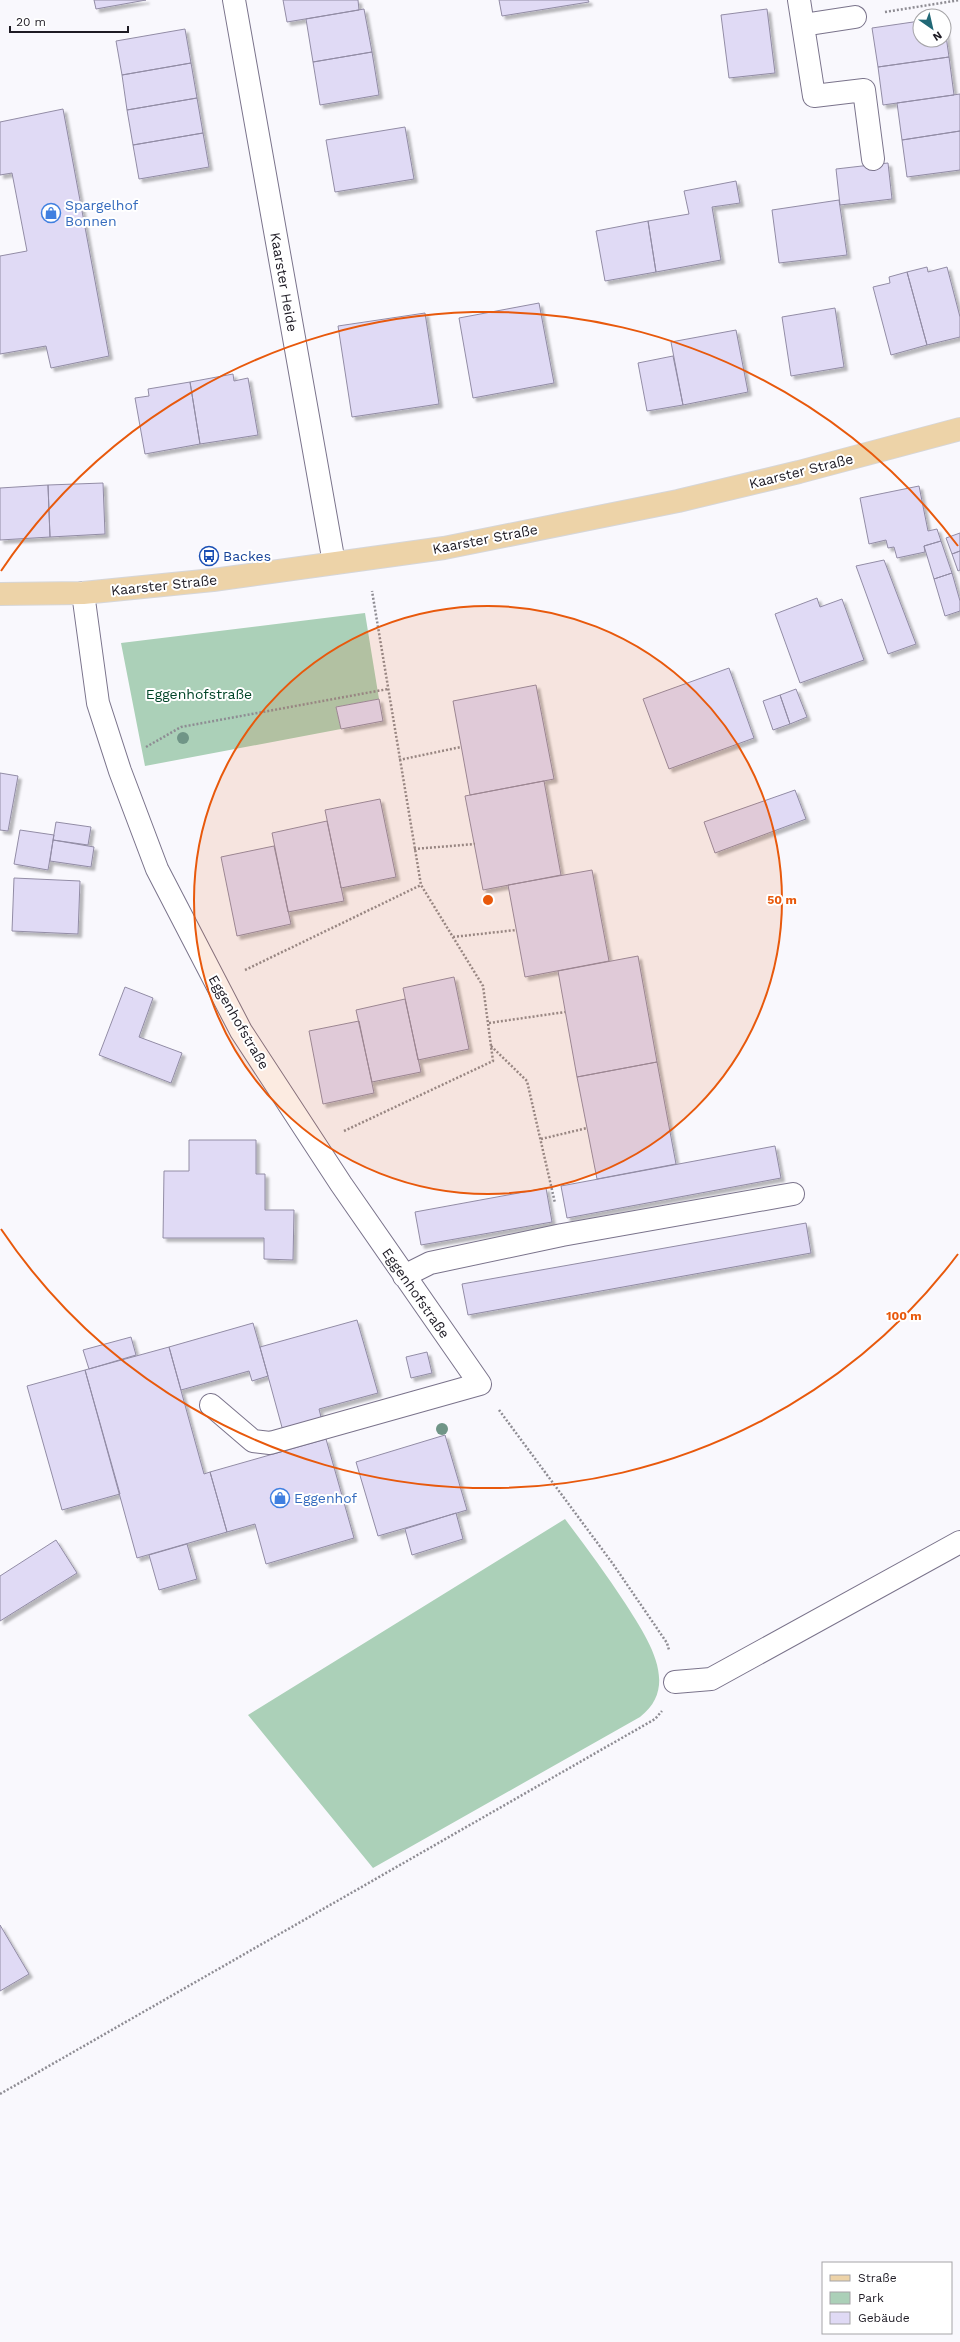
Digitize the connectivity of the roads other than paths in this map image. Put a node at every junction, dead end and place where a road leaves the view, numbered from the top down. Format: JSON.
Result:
{"nodes":[{"id":1,"x":234,"y":0,"type":"edge"},
{"id":2,"x":799,"y":0,"type":"edge"},
{"id":3,"x":855,"y":17,"type":"road end"},
{"id":4,"x":803,"y":25,"type":"junction"},
{"id":5,"x":873,"y":159,"type":"dead end"},
{"id":6,"x":960,"y":429,"type":"edge"},
{"id":7,"x":334,"y":563,"type":"junction"},
{"id":8,"x":83,"y":593,"type":"junction"},
{"id":9,"x":0,"y":594,"type":"edge"},
{"id":10,"x":793,"y":1194,"type":"dead end"},
{"id":11,"x":404,"y":1276,"type":"junction"},
{"id":12,"x":211,"y":1405,"type":"dead end"},
{"id":13,"x":960,"y":1542,"type":"edge"},
{"id":14,"x":675,"y":1682,"type":"road end"}],
"edges":[{"from":1,"to":7,"type":"street","name":"Kaarster Heide"},
{"from":2,"to":4,"type":"street"},
{"from":3,"to":4,"type":"street"},
{"from":4,"to":5,"type":"street"},
{"from":6,"to":7,"type":"main road","name":"Kaarster Straße"},
{"from":7,"to":8,"type":"main road","name":"Kaarster Straße"},
{"from":8,"to":9,"type":"main road","name":"Kaarster Straße"},
{"from":8,"to":11,"type":"street","name":"Eggenhofstraße"},
{"from":10,"to":11,"type":"street"},
{"from":11,"to":12,"type":"street","name":"Eggenhofstraße"},
{"from":13,"to":14,"type":"street"}]}
